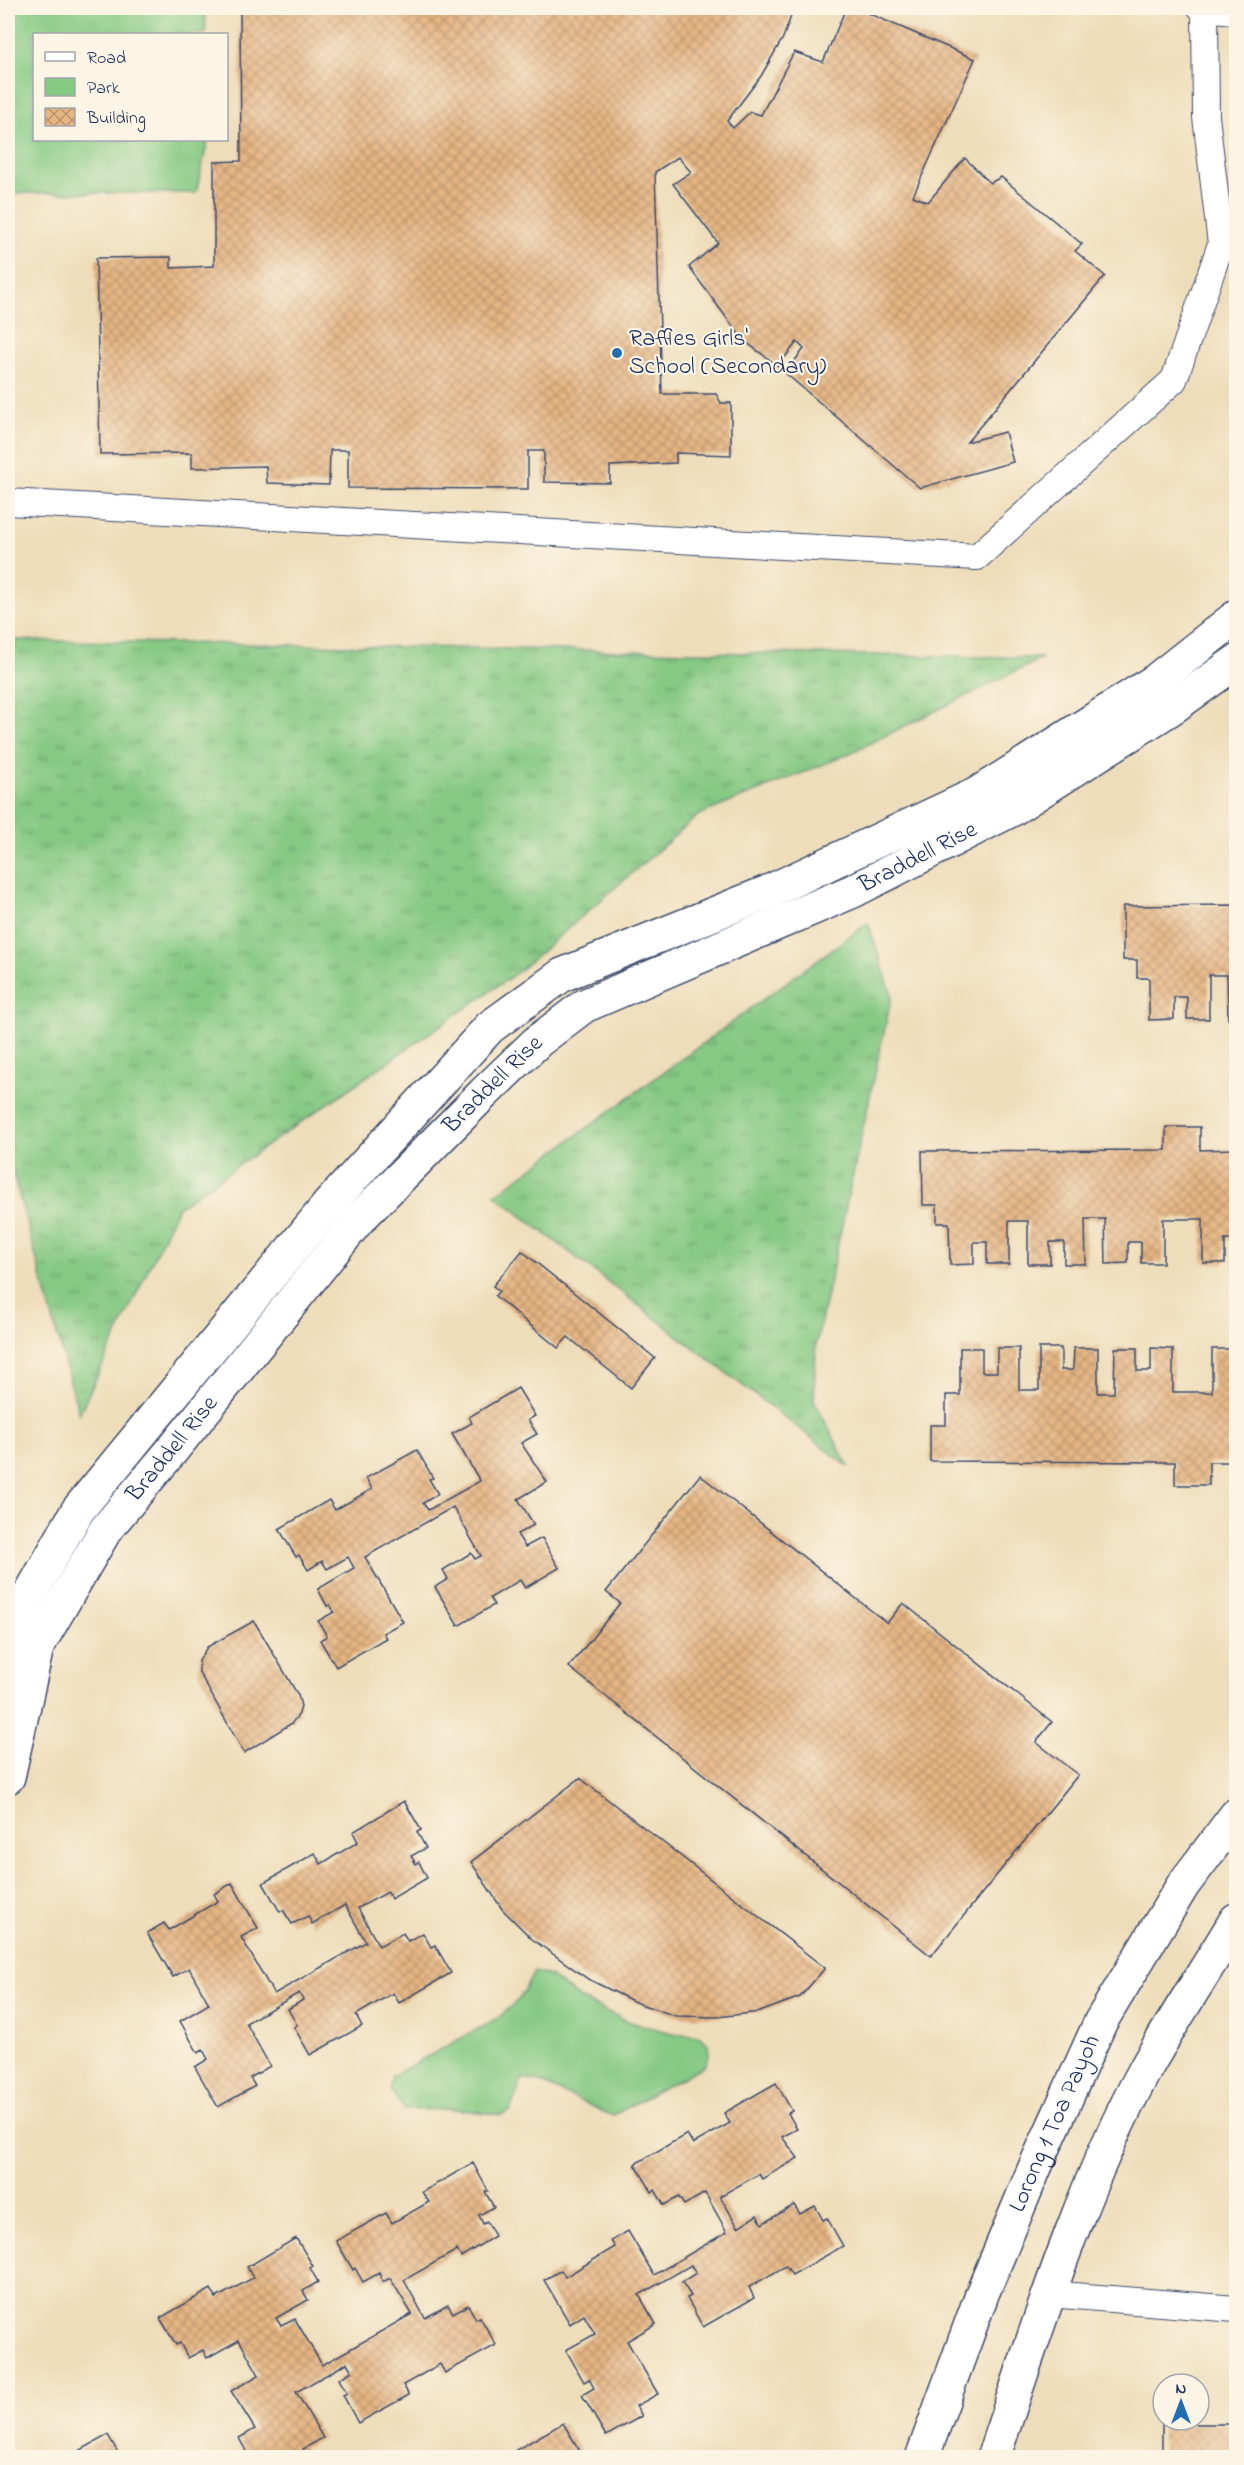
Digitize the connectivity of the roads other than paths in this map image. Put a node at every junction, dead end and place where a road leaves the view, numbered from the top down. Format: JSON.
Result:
{"nodes":[{"id":1,"x":1204,"y":8,"type":"edge"},
{"id":2,"x":1236,"y":11,"type":"edge"},
{"id":3,"x":8,"y":502,"type":"edge"},
{"id":4,"x":1236,"y":616,"type":"edge"},
{"id":5,"x":1236,"y":662,"type":"edge"},
{"id":6,"x":8,"y":1663,"type":"edge"},
{"id":7,"x":8,"y":1777,"type":"edge"},
{"id":8,"x":1236,"y":1815,"type":"edge"},
{"id":9,"x":1236,"y":1920,"type":"edge"},
{"id":10,"x":1049,"y":2294,"type":"junction"},
{"id":11,"x":1236,"y":2309,"type":"edge"},
{"id":12,"x":922,"y":2457,"type":"edge"},
{"id":13,"x":993,"y":2457,"type":"edge"}],
"edges":[{"from":1,"to":2,"type":"lane"},
{"from":1,"to":3,"type":"lane"},
{"from":4,"to":6,"type":"street","name":"Braddell Rise"},
{"from":5,"to":7,"type":"street","name":"Braddell Rise"},
{"from":8,"to":12,"type":"street","name":"Lorong 1 Toa Payoh"},
{"from":9,"to":10,"type":"street"},
{"from":10,"to":11,"type":"lane"},
{"from":10,"to":13,"type":"street"}]}
